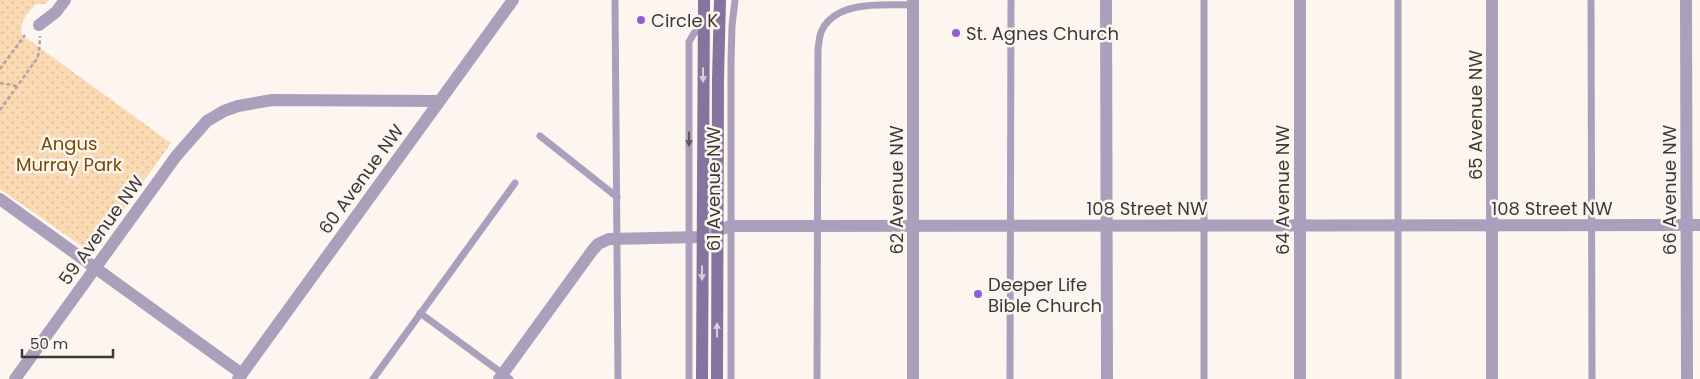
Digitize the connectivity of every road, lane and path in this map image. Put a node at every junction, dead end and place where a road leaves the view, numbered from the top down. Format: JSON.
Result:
{"nodes":[{"id":1,"x":65,"y":0,"type":"edge"},
{"id":2,"x":513,"y":0,"type":"edge"},
{"id":3,"x":616,"y":0,"type":"edge"},
{"id":4,"x":704,"y":0,"type":"edge"},
{"id":5,"x":722,"y":0,"type":"edge"},
{"id":6,"x":734,"y":0,"type":"edge"},
{"id":7,"x":1011,"y":0,"type":"edge"},
{"id":8,"x":1106,"y":0,"type":"edge"},
{"id":9,"x":1204,"y":0,"type":"edge"},
{"id":10,"x":1300,"y":0,"type":"edge"},
{"id":11,"x":1398,"y":0,"type":"edge"},
{"id":12,"x":1492,"y":0,"type":"edge"},
{"id":13,"x":1591,"y":0,"type":"edge"},
{"id":14,"x":1686,"y":0,"type":"edge"},
{"id":15,"x":913,"y":2,"type":"edge"},
{"id":16,"x":40,"y":24,"type":"joint"},
{"id":17,"x":704,"y":27,"type":"junction"},
{"id":18,"x":25,"y":35,"type":"dead end"},
{"id":19,"x":0,"y":69,"type":"edge"},
{"id":20,"x":0,"y":83,"type":"edge"},
{"id":21,"x":17,"y":86,"type":"junction"},
{"id":22,"x":439,"y":101,"type":"junction"},
{"id":23,"x":0,"y":110,"type":"edge"},
{"id":24,"x":540,"y":136,"type":"dead end"},
{"id":25,"x":515,"y":183,"type":"dead end"},
{"id":26,"x":617,"y":197,"type":"junction"},
{"id":27,"x":0,"y":199,"type":"edge"},
{"id":28,"x":1107,"y":225,"type":"junction"},
{"id":29,"x":1204,"y":225,"type":"junction"},
{"id":30,"x":1398,"y":225,"type":"junction"},
{"id":31,"x":1591,"y":225,"type":"junction"},
{"id":32,"x":1687,"y":225,"type":"junction"},
{"id":33,"x":1700,"y":225,"type":"edge"},
{"id":34,"x":730,"y":226,"type":"junction"},
{"id":35,"x":817,"y":226,"type":"junction"},
{"id":36,"x":914,"y":226,"type":"junction"},
{"id":37,"x":1010,"y":226,"type":"junction"},
{"id":38,"x":1300,"y":226,"type":"junction"},
{"id":39,"x":1492,"y":226,"type":"junction"},
{"id":40,"x":717,"y":232,"type":"junction"},
{"id":41,"x":702,"y":237,"type":"junction"},
{"id":42,"x":618,"y":238,"type":"junction"},
{"id":43,"x":689,"y":238,"type":"junction"},
{"id":44,"x":96,"y":268,"type":"junction"},
{"id":45,"x":420,"y":313,"type":"junction"},
{"id":46,"x":240,"y":376,"type":"edge"},
{"id":47,"x":504,"y":377,"type":"edge"},
{"id":48,"x":15,"y":379,"type":"edge"},
{"id":49,"x":373,"y":379,"type":"edge"},
{"id":50,"x":618,"y":379,"type":"edge"},
{"id":51,"x":689,"y":379,"type":"edge"},
{"id":52,"x":702,"y":379,"type":"edge"},
{"id":53,"x":717,"y":379,"type":"edge"},
{"id":54,"x":731,"y":379,"type":"edge"},
{"id":55,"x":817,"y":379,"type":"edge"},
{"id":56,"x":913,"y":379,"type":"edge"},
{"id":57,"x":1010,"y":379,"type":"edge"},
{"id":58,"x":1107,"y":379,"type":"edge"},
{"id":59,"x":1204,"y":379,"type":"edge"},
{"id":60,"x":1300,"y":379,"type":"edge"},
{"id":61,"x":1398,"y":379,"type":"edge"},
{"id":62,"x":1492,"y":379,"type":"edge"},
{"id":63,"x":1592,"y":379,"type":"edge"},
{"id":64,"x":1687,"y":379,"type":"edge"}],
"edges":[{"from":1,"to":16,"type":"street"},
{"from":2,"to":22,"type":"street","name":"60 Avenue NW"},
{"from":3,"to":26,"type":"lane"},
{"from":4,"to":17,"type":"main road","name":"61 Avenue NW"},
{"from":5,"to":40,"type":"main road","name":"61 Avenue NW"},
{"from":6,"to":34,"type":"lane","name":"61 Avenue NW"},
{"from":7,"to":37,"type":"lane"},
{"from":8,"to":28,"type":"street"},
{"from":9,"to":29,"type":"lane"},
{"from":10,"to":38,"type":"street","name":"64 Avenue NW"},
{"from":11,"to":30,"type":"lane"},
{"from":12,"to":39,"type":"street","name":"65 Avenue NW"},
{"from":13,"to":31,"type":"lane"},
{"from":14,"to":32,"type":"street","name":"66 Avenue NW"},
{"from":15,"to":35,"type":"lane"},
{"from":15,"to":36,"type":"street","name":"62 Avenue NW"},
{"from":16,"to":21,"type":"path"},
{"from":17,"to":41,"type":"main road","name":"61 Avenue NW","one_way":true},
{"from":17,"to":43,"type":"lane","name":"61 Avenue NW","one_way":true},
{"from":18,"to":19,"type":"path"},
{"from":20,"to":21,"type":"path"},
{"from":21,"to":23,"type":"path"},
{"from":22,"to":44,"type":"street","name":"59 Avenue NW"},
{"from":22,"to":46,"type":"street","name":"60 Avenue NW"},
{"from":24,"to":26,"type":"lane"},
{"from":25,"to":45,"type":"lane"},
{"from":26,"to":42,"type":"lane"},
{"from":27,"to":44,"type":"street"},
{"from":28,"to":29,"type":"street","name":"108 Street NW"},
{"from":28,"to":37,"type":"street","name":"108 Street NW"},
{"from":28,"to":58,"type":"street"},
{"from":29,"to":38,"type":"street","name":"108 Street NW"},
{"from":29,"to":59,"type":"lane"},
{"from":30,"to":38,"type":"street","name":"108 Street NW"},
{"from":30,"to":39,"type":"street","name":"108 Street NW"},
{"from":30,"to":61,"type":"lane"},
{"from":31,"to":32,"type":"street","name":"108 Street NW"},
{"from":31,"to":39,"type":"street","name":"108 Street NW"},
{"from":31,"to":63,"type":"lane"},
{"from":32,"to":33,"type":"street","name":"108 Street NW"},
{"from":32,"to":64,"type":"street","name":"66 Avenue NW"},
{"from":34,"to":35,"type":"street","name":"108 Street NW"},
{"from":34,"to":40,"type":"street","name":"108 Street NW"},
{"from":34,"to":54,"type":"lane","name":"61 Avenue NW"},
{"from":35,"to":36,"type":"street","name":"108 Street NW"},
{"from":35,"to":55,"type":"lane"},
{"from":36,"to":37,"type":"street","name":"108 Street NW"},
{"from":36,"to":56,"type":"street","name":"62 Avenue NW"},
{"from":37,"to":57,"type":"lane"},
{"from":38,"to":60,"type":"street","name":"64 Avenue NW"},
{"from":39,"to":62,"type":"street","name":"65 Avenue NW"},
{"from":40,"to":41,"type":"street","name":"108 Street NW"},
{"from":53,"to":40,"type":"main road","name":"61 Avenue NW","one_way":true},
{"from":41,"to":43,"type":"street","name":"108 Street NW"},
{"from":41,"to":52,"type":"main road","name":"61 Avenue NW","one_way":true},
{"from":42,"to":43,"type":"street","name":"108 Street NW"},
{"from":42,"to":47,"type":"street","name":"108 Street NW"},
{"from":42,"to":50,"type":"lane"},
{"from":43,"to":51,"type":"lane","name":"61 Avenue NW"},
{"from":44,"to":46,"type":"street"},
{"from":44,"to":48,"type":"street","name":"59 Avenue NW"},
{"from":45,"to":47,"type":"lane"},
{"from":45,"to":49,"type":"lane"}]}
